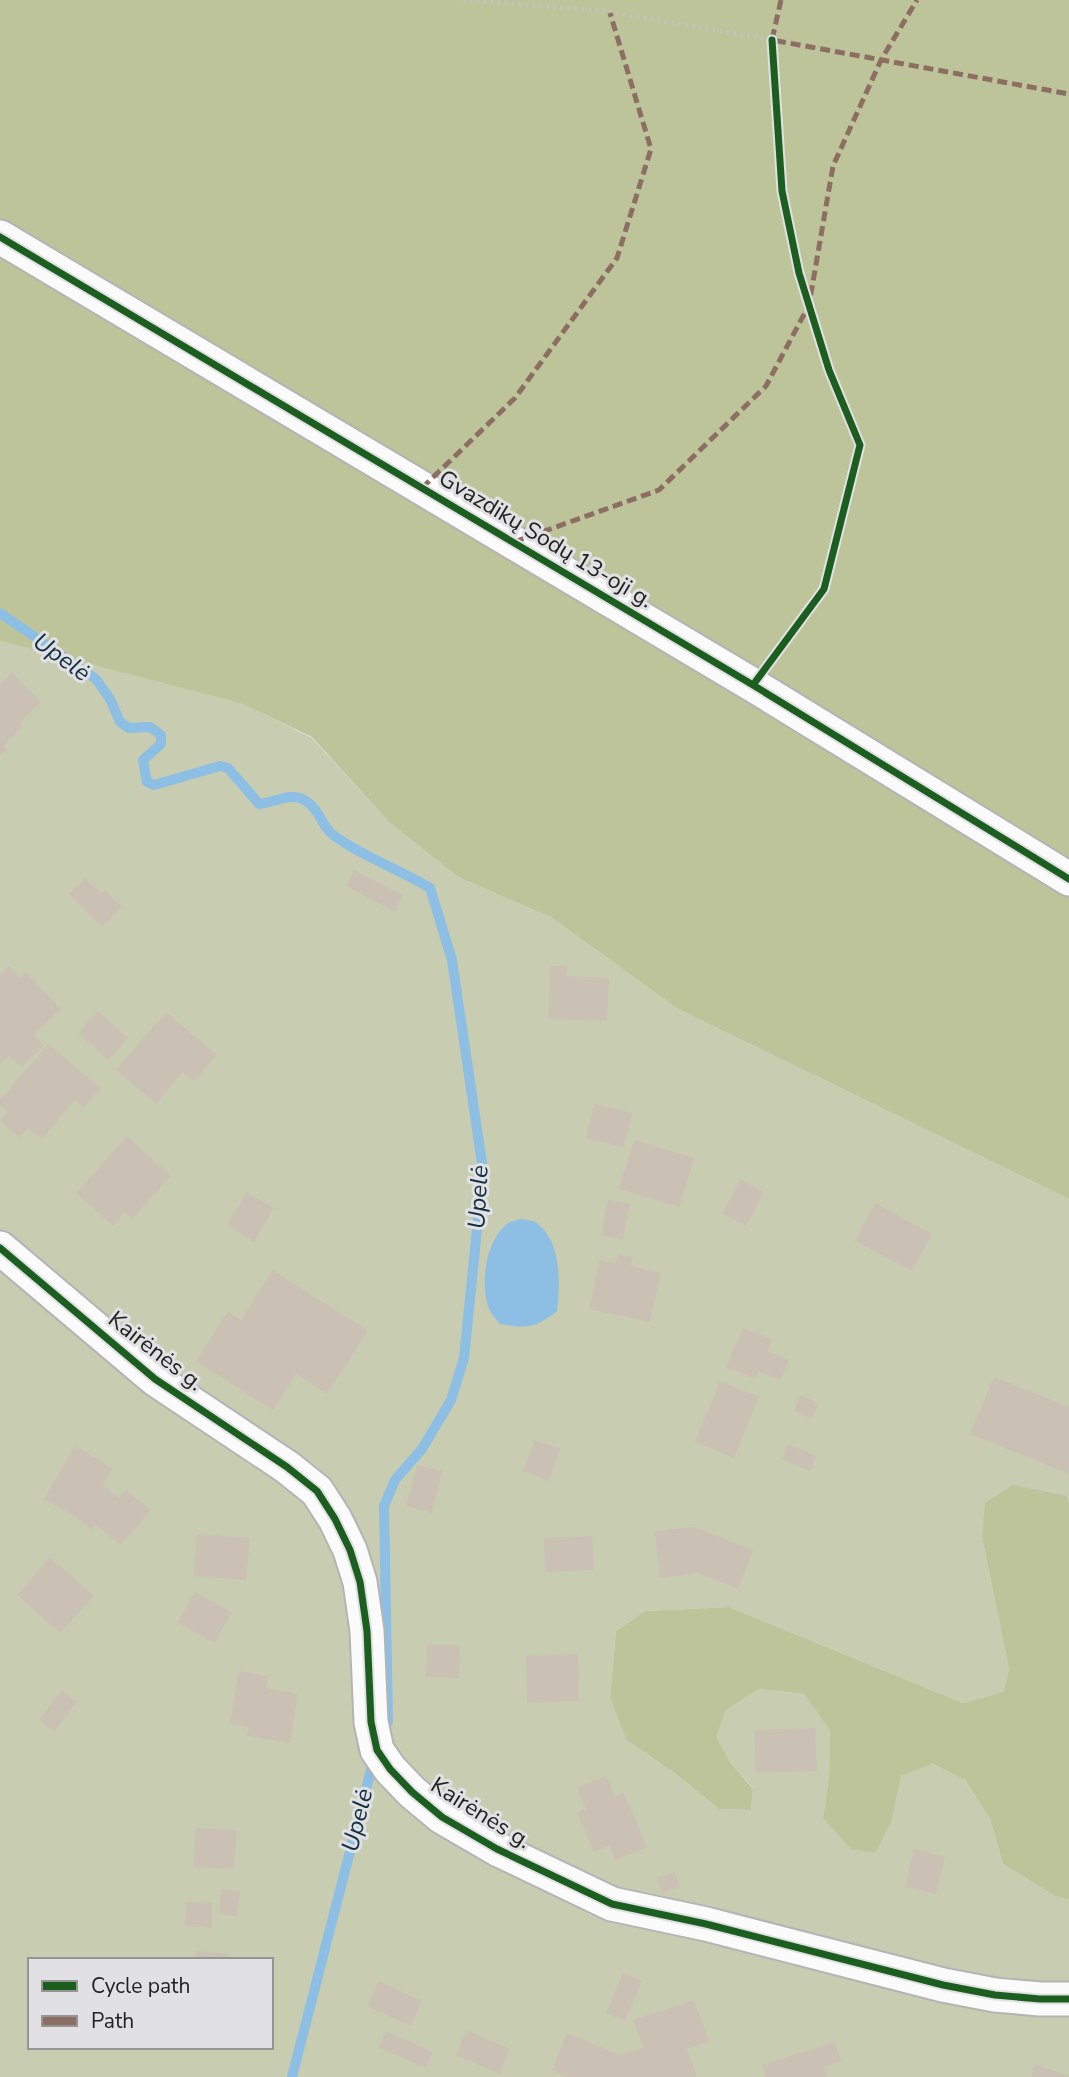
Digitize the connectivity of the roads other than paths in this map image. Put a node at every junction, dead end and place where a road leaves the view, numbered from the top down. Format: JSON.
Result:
{"nodes":[{"id":1,"x":0,"y":237,"type":"edge"},
{"id":2,"x":1069,"y":879,"type":"edge"},
{"id":3,"x":0,"y":1248,"type":"edge"},
{"id":4,"x":1069,"y":1999,"type":"edge"}],
"edges":[{"from":1,"to":2,"type":"street","name":"Gvazdikų Sodų 13-oji g."},
{"from":3,"to":4,"type":"street","name":"Kairėnės g."}]}
